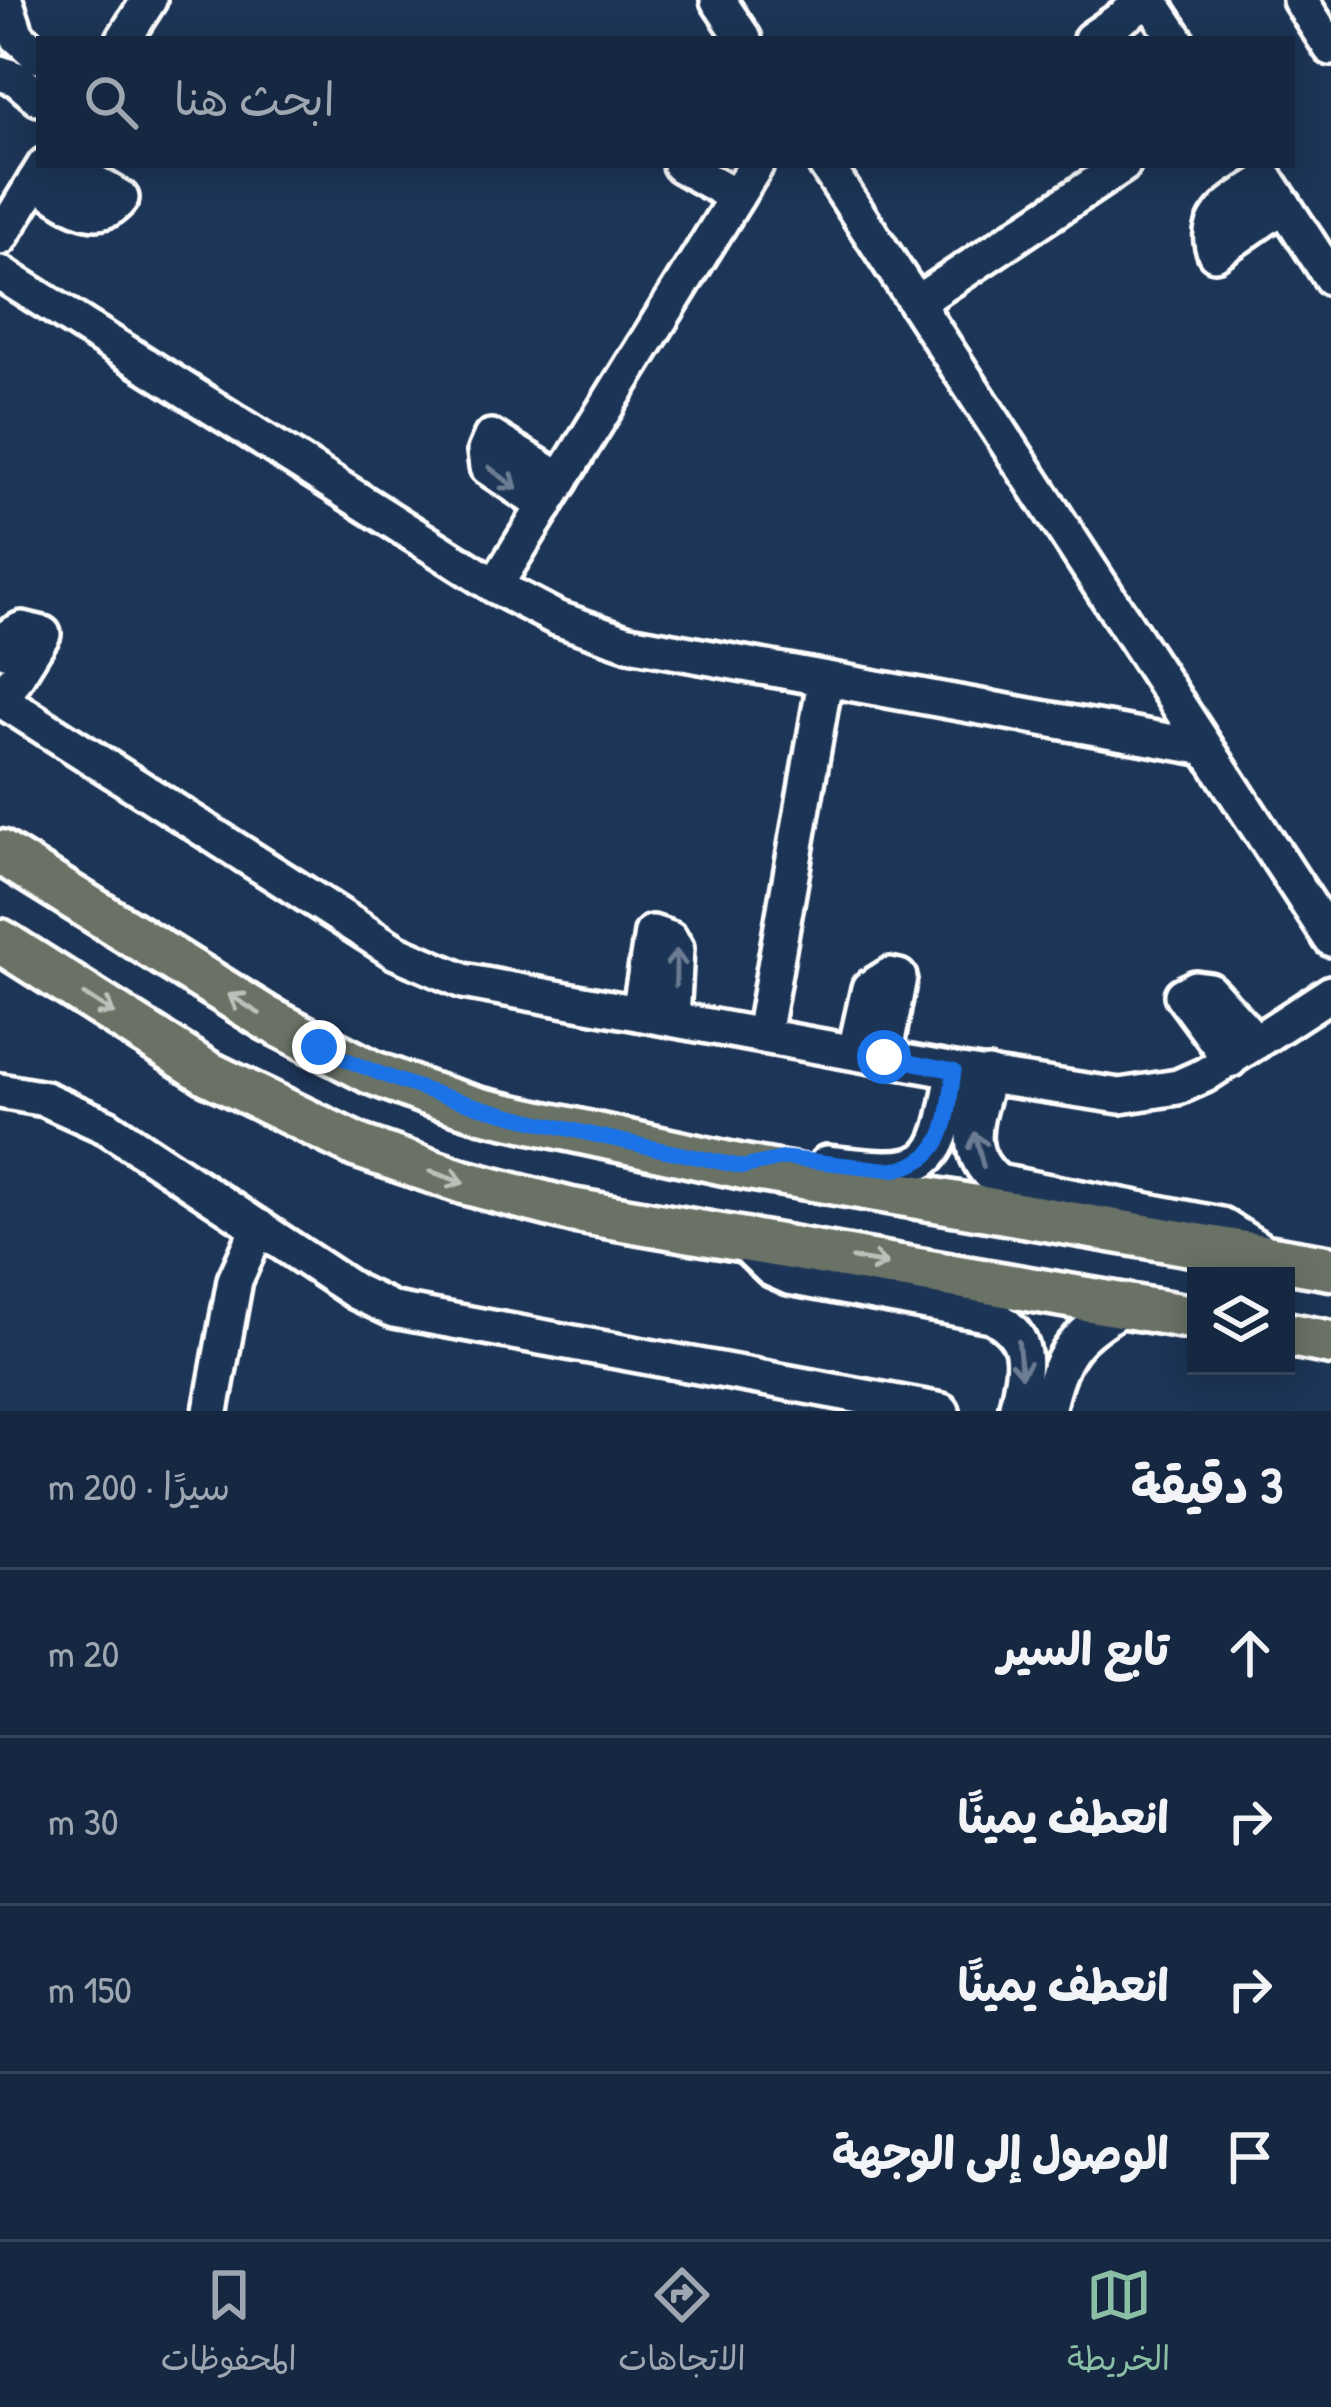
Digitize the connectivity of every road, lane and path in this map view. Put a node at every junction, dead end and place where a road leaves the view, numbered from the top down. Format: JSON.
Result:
{"nodes":[{"id":1,"x":5,"y":0,"type":"edge"},
{"id":2,"x":149,"y":0,"type":"edge"},
{"id":3,"x":718,"y":0,"type":"edge"},
{"id":4,"x":1300,"y":0,"type":"edge"},
{"id":5,"x":1157,"y":20,"type":"edge"},
{"id":6,"x":126,"y":36,"type":"edge"},
{"id":7,"x":741,"y":36,"type":"edge"},
{"id":8,"x":1101,"y":36,"type":"edge"},
{"id":9,"x":1331,"y":48,"type":"edge"},
{"id":10,"x":36,"y":53,"type":"edge"},
{"id":11,"x":0,"y":73,"type":"edge"},
{"id":12,"x":36,"y":96,"type":"edge"},
{"id":13,"x":700,"y":168,"type":"edge"},
{"id":14,"x":828,"y":168,"type":"edge"},
{"id":15,"x":1118,"y":168,"type":"edge"},
{"id":16,"x":48,"y":170,"type":"edge"},
{"id":17,"x":746,"y":175,"type":"edge"},
{"id":18,"x":1269,"y":183,"type":"edge"},
{"id":19,"x":0,"y":238,"type":"edge"},
{"id":20,"x":0,"y":273,"type":"edge"},
{"id":21,"x":1331,"y":278,"type":"edge"},
{"id":22,"x":916,"y":303,"type":"junction"},
{"id":23,"x":495,"y":586,"type":"junction"},
{"id":24,"x":0,"y":650,"type":"edge"},
{"id":25,"x":825,"y":681,"type":"junction"},
{"id":26,"x":1,"y":700,"type":"edge"},
{"id":27,"x":1206,"y":748,"type":"junction"},
{"id":28,"x":0,"y":852,"type":"edge"},
{"id":29,"x":1331,"y":939,"type":"edge"},
{"id":30,"x":0,"y":941,"type":"edge"},
{"id":31,"x":1331,"y":993,"type":"edge"},
{"id":32,"x":763,"y":1035,"type":"junction"},
{"id":33,"x":971,"y":1073,"type":"junction"},
{"id":34,"x":0,"y":1091,"type":"edge"},
{"id":35,"x":743,"y":1167,"type":"junction"},
{"id":36,"x":259,"y":1226,"type":"junction"},
{"id":37,"x":740,"y":1239,"type":"junction"},
{"id":38,"x":1271,"y":1258,"type":"junction"},
{"id":39,"x":1331,"y":1268,"type":"edge"},
{"id":40,"x":1127,"y":1305,"type":"junction"},
{"id":41,"x":1187,"y":1316,"type":"edge"},
{"id":42,"x":1295,"y":1336,"type":"edge"},
{"id":43,"x":1331,"y":1342,"type":"edge"},
{"id":44,"x":866,"y":1405,"type":"edge"},
{"id":45,"x":211,"y":1411,"type":"edge"},
{"id":46,"x":942,"y":1411,"type":"edge"},
{"id":47,"x":1016,"y":1411,"type":"edge"},
{"id":48,"x":1047,"y":1411,"type":"edge"}],
"edges":[{"from":1,"to":10,"type":"street"},
{"from":2,"to":6,"type":"street"},
{"from":3,"to":7,"type":"street"},
{"from":4,"to":9,"type":"street"},
{"from":5,"to":8,"type":"street"},
{"from":11,"to":12,"type":"street"},
{"from":13,"to":17,"type":"street"},
{"from":14,"to":22,"type":"street"},
{"from":15,"to":22,"type":"street"},
{"from":16,"to":19,"type":"street"},
{"from":17,"to":23,"type":"street"},
{"from":18,"to":21,"type":"street"},
{"from":20,"to":23,"type":"street"},
{"from":22,"to":27,"type":"street"},
{"from":23,"to":25,"type":"street"},
{"from":24,"to":26,"type":"street"},
{"from":25,"to":27,"type":"street"},
{"from":25,"to":32,"type":"street"},
{"from":26,"to":32,"type":"street"},
{"from":27,"to":29,"type":"street"},
{"from":35,"to":28,"type":"main road","one_way":true},
{"from":30,"to":37,"type":"main road","one_way":true},
{"from":31,"to":33,"type":"street"},
{"from":32,"to":33,"type":"street"},
{"from":33,"to":35,"type":"street"},
{"from":38,"to":33,"type":"street","one_way":true},
{"from":34,"to":36,"type":"street"},
{"from":35,"to":38,"type":"main road"},
{"from":36,"to":44,"type":"street"},
{"from":36,"to":45,"type":"street"},
{"from":37,"to":40,"type":"main road","one_way":true},
{"from":37,"to":47,"type":"street","one_way":true},
{"from":38,"to":39,"type":"main road"},
{"from":40,"to":41,"type":"main road"},
{"from":40,"to":48,"type":"street"},
{"from":42,"to":43,"type":"main road"},
{"from":44,"to":46,"type":"street"}]}
